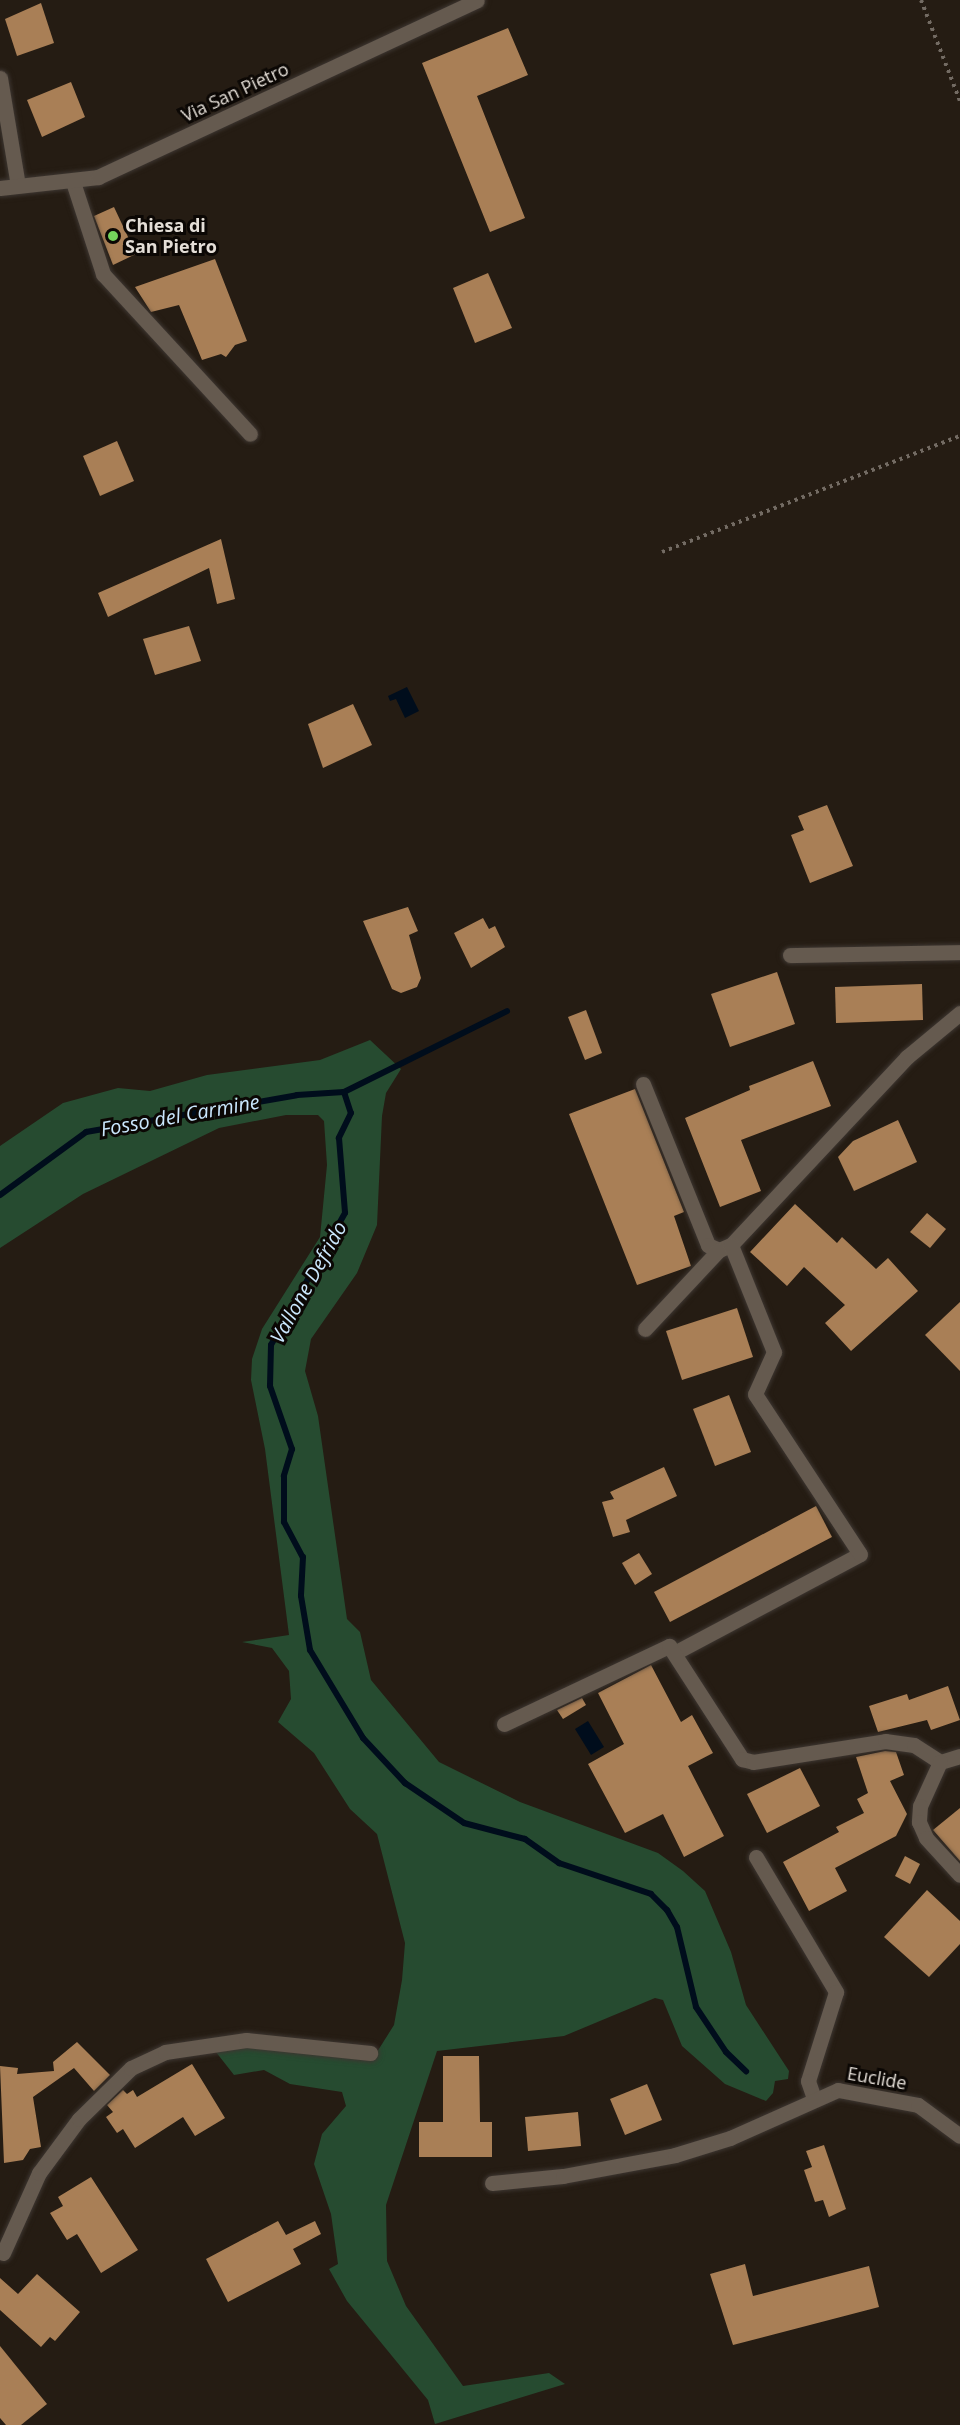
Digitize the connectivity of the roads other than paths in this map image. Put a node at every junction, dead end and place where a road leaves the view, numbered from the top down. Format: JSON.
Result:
{"nodes":[{"id":1,"x":477,"y":0,"type":"edge"},
{"id":2,"x":0,"y":78,"type":"edge"},
{"id":3,"x":73,"y":182,"type":"junction"},
{"id":4,"x":18,"y":186,"type":"junction"},
{"id":5,"x":0,"y":188,"type":"edge"},
{"id":6,"x":250,"y":434,"type":"dead end"},
{"id":7,"x":960,"y":952,"type":"edge"},
{"id":8,"x":790,"y":955,"type":"dead end"},
{"id":9,"x":960,"y":1013,"type":"edge"},
{"id":10,"x":643,"y":1084,"type":"dead end"},
{"id":11,"x":725,"y":1248,"type":"junction"},
{"id":12,"x":645,"y":1329,"type":"dead end"},
{"id":13,"x":676,"y":1652,"type":"junction"},
{"id":14,"x":504,"y":1724,"type":"dead end"},
{"id":15,"x":960,"y":1756,"type":"edge"},
{"id":16,"x":940,"y":1762,"type":"junction"},
{"id":17,"x":756,"y":1857,"type":"dead end"},
{"id":18,"x":960,"y":1875,"type":"edge"},
{"id":19,"x":370,"y":2053,"type":"dead end"},
{"id":20,"x":814,"y":2097,"type":"junction"},
{"id":21,"x":960,"y":2136,"type":"edge"},
{"id":22,"x":492,"y":2183,"type":"dead end"},
{"id":23,"x":1,"y":2250,"type":"edge"}],
"edges":[{"from":1,"to":3,"type":"street","name":"Via San Pietro"},
{"from":2,"to":4,"type":"street"},
{"from":3,"to":4,"type":"street","name":"Via San Pietro"},
{"from":3,"to":6,"type":"street"},
{"from":4,"to":5,"type":"street","name":"Via San Pietro"},
{"from":7,"to":8,"type":"street"},
{"from":9,"to":11,"type":"street"},
{"from":10,"to":11,"type":"street"},
{"from":11,"to":12,"type":"street"},
{"from":11,"to":13,"type":"street"},
{"from":13,"to":14,"type":"street"},
{"from":13,"to":16,"type":"street"},
{"from":15,"to":16,"type":"street"},
{"from":16,"to":18,"type":"street"},
{"from":17,"to":20,"type":"street"},
{"from":19,"to":23,"type":"street"},
{"from":20,"to":21,"type":"street","name":"Euclide"},
{"from":20,"to":22,"type":"street","name":"Euclide"}]}
